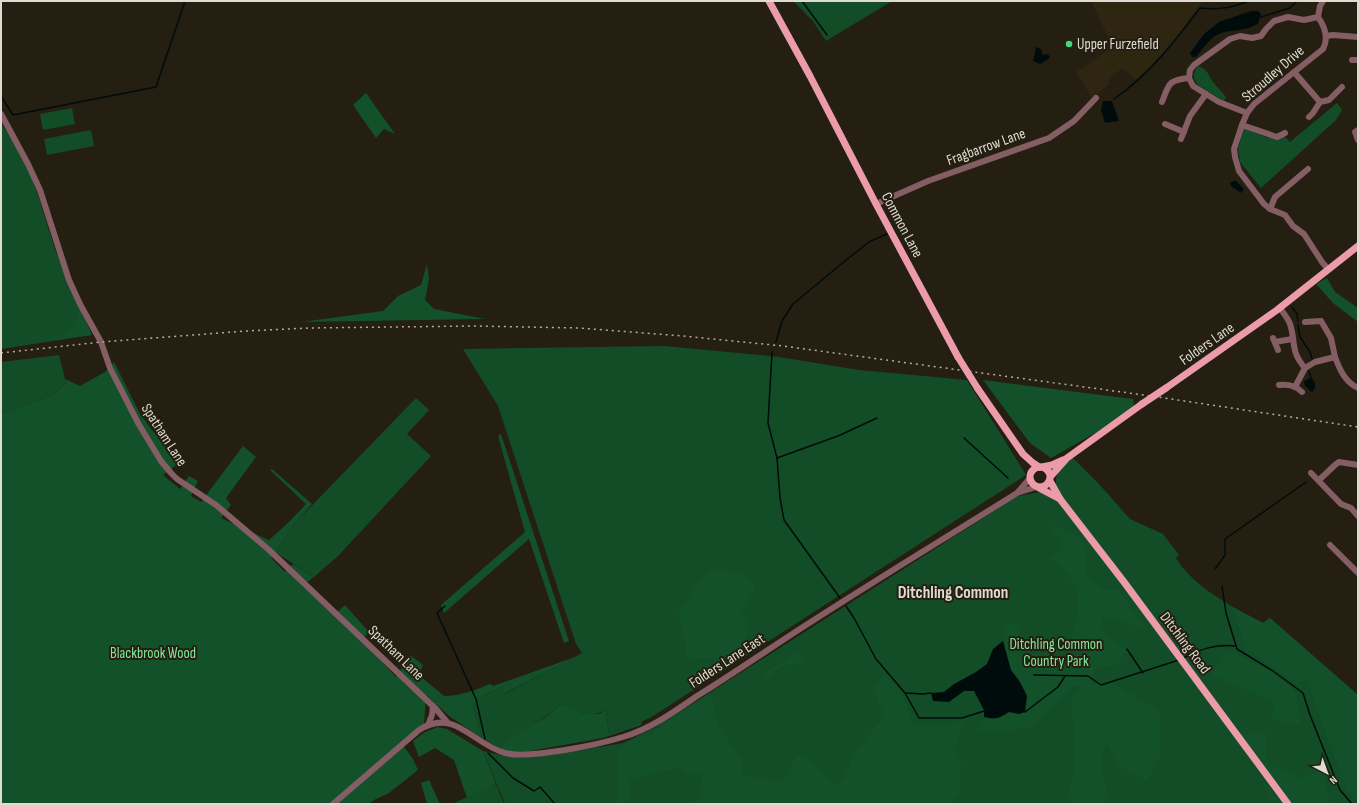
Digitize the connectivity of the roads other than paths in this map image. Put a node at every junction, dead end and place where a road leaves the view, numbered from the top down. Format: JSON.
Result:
{"nodes":[{"id":1,"x":768,"y":1,"type":"edge"},
{"id":2,"x":1323,"y":1,"type":"edge"},
{"id":3,"x":1318,"y":17,"type":"junction"},
{"id":4,"x":1327,"y":36,"type":"junction"},
{"id":5,"x":1358,"y":37,"type":"edge"},
{"id":6,"x":1294,"y":72,"type":"junction"},
{"id":7,"x":1189,"y":78,"type":"junction"},
{"id":8,"x":1342,"y":88,"type":"dead end"},
{"id":9,"x":1206,"y":94,"type":"junction"},
{"id":10,"x":1096,"y":98,"type":"dead end"},
{"id":11,"x":1162,"y":102,"type":"dead end"},
{"id":12,"x":1320,"y":102,"type":"junction"},
{"id":13,"x":1,"y":114,"type":"edge"},
{"id":14,"x":1247,"y":114,"type":"junction"},
{"id":15,"x":1309,"y":117,"type":"dead end"},
{"id":16,"x":1166,"y":124,"type":"dead end"},
{"id":17,"x":1242,"y":125,"type":"junction"},
{"id":18,"x":1358,"y":130,"type":"edge"},
{"id":19,"x":1184,"y":132,"type":"junction"},
{"id":20,"x":1285,"y":133,"type":"dead end"},
{"id":21,"x":1181,"y":139,"type":"dead end"},
{"id":22,"x":1358,"y":140,"type":"edge"},
{"id":23,"x":1308,"y":170,"type":"dead end"},
{"id":24,"x":876,"y":204,"type":"junction"},
{"id":25,"x":1270,"y":209,"type":"junction"},
{"id":26,"x":1358,"y":246,"type":"edge"},
{"id":27,"x":1328,"y":269,"type":"junction"},
{"id":28,"x":1280,"y":308,"type":"junction"},
{"id":29,"x":1305,"y":322,"type":"dead end"},
{"id":30,"x":1292,"y":339,"type":"junction"},
{"id":31,"x":1278,"y":350,"type":"dead end"},
{"id":32,"x":1335,"y":357,"type":"junction"},
{"id":33,"x":1305,"y":368,"type":"junction"},
{"id":34,"x":1279,"y":385,"type":"dead end"},
{"id":35,"x":1296,"y":387,"type":"junction"},
{"id":36,"x":1358,"y":388,"type":"edge"},
{"id":37,"x":1302,"y":392,"type":"dead end"},
{"id":38,"x":1023,"y":454,"type":"junction"},
{"id":39,"x":1067,"y":458,"type":"junction"},
{"id":40,"x":1358,"y":465,"type":"edge"},
{"id":41,"x":1041,"y":467,"type":"junction"},
{"id":42,"x":1311,"y":473,"type":"dead end"},
{"id":43,"x":1030,"y":476,"type":"junction"},
{"id":44,"x":1050,"y":478,"type":"junction"},
{"id":45,"x":1319,"y":480,"type":"junction"},
{"id":46,"x":1038,"y":487,"type":"junction"},
{"id":47,"x":1017,"y":493,"type":"junction"},
{"id":48,"x":1060,"y":499,"type":"junction"},
{"id":49,"x":1358,"y":516,"type":"edge"},
{"id":50,"x":1330,"y":545,"type":"dead end"},
{"id":51,"x":1358,"y":573,"type":"edge"},
{"id":52,"x":433,"y":706,"type":"junction"},
{"id":53,"x":447,"y":722,"type":"junction"},
{"id":54,"x":428,"y":725,"type":"junction"},
{"id":55,"x":333,"y":804,"type":"edge"},
{"id":56,"x":1288,"y":804,"type":"edge"}],
"edges":[{"from":1,"to":24,"type":"main road","name":"Common Lane"},
{"from":2,"to":3,"type":"street"},
{"from":3,"to":4,"type":"street"},
{"from":3,"to":7,"type":"street"},
{"from":4,"to":5,"type":"street"},
{"from":4,"to":6,"type":"street","name":"Stroudley Drive"},
{"from":6,"to":12,"type":"street"},
{"from":6,"to":14,"type":"street","name":"Stroudley Drive"},
{"from":7,"to":9,"type":"street"},
{"from":7,"to":11,"type":"street"},
{"from":8,"to":12,"type":"street"},
{"from":9,"to":14,"type":"street"},
{"from":9,"to":19,"type":"street"},
{"from":10,"to":24,"type":"street","name":"Fragbarrow Lane"},
{"from":12,"to":15,"type":"street"},
{"from":13,"to":52,"type":"street","name":"Spatham Lane"},
{"from":14,"to":17,"type":"street","name":"Stroudley Drive"},
{"from":16,"to":19,"type":"street"},
{"from":17,"to":20,"type":"street"},
{"from":17,"to":25,"type":"street","name":"Stroudley Drive"},
{"from":18,"to":22,"type":"street"},
{"from":19,"to":21,"type":"street"},
{"from":23,"to":25,"type":"street"},
{"from":24,"to":38,"type":"main road","name":"Common Lane","bridge":true},
{"from":25,"to":27,"type":"street","name":"Stroudley Drive"},
{"from":26,"to":27,"type":"main road","name":"Folders Lane"},
{"from":27,"to":28,"type":"main road","name":"Folders Lane"},
{"from":28,"to":30,"type":"street"},
{"from":28,"to":39,"type":"main road","name":"Folders Lane","bridge":true},
{"from":29,"to":32,"type":"street"},
{"from":30,"to":31,"type":"street"},
{"from":30,"to":33,"type":"street"},
{"from":32,"to":33,"type":"street"},
{"from":32,"to":36,"type":"street"},
{"from":33,"to":35,"type":"street"},
{"from":34,"to":35,"type":"street"},
{"from":35,"to":37,"type":"street"},
{"from":38,"to":41,"type":"main road","name":"Common Lane"},
{"from":38,"to":43,"type":"main road","name":"Common Lane"},
{"from":39,"to":41,"type":"main road","name":"Folders Lane"},
{"from":39,"to":44,"type":"main road","name":"Folders Lane"},
{"from":40,"to":45,"type":"street"},
{"from":41,"to":43,"type":"main road"},
{"from":41,"to":44,"type":"main road"},
{"from":42,"to":45,"type":"street"},
{"from":43,"to":46,"type":"main road"},
{"from":43,"to":47,"type":"street","name":"Folders Lane East"},
{"from":44,"to":46,"type":"main road"},
{"from":44,"to":48,"type":"main road","name":"Ditchling Road"},
{"from":45,"to":49,"type":"street"},
{"from":46,"to":47,"type":"street","name":"Folders Lane East"},
{"from":46,"to":48,"type":"main road","name":"Ditchling Road"},
{"from":47,"to":53,"type":"street","name":"Folders Lane East"},
{"from":48,"to":56,"type":"main road","name":"Ditchling Road"},
{"from":50,"to":51,"type":"street"},
{"from":52,"to":53,"type":"street","name":"Spatham Lane"},
{"from":52,"to":54,"type":"street"},
{"from":53,"to":54,"type":"street"},
{"from":54,"to":55,"type":"street"}]}
